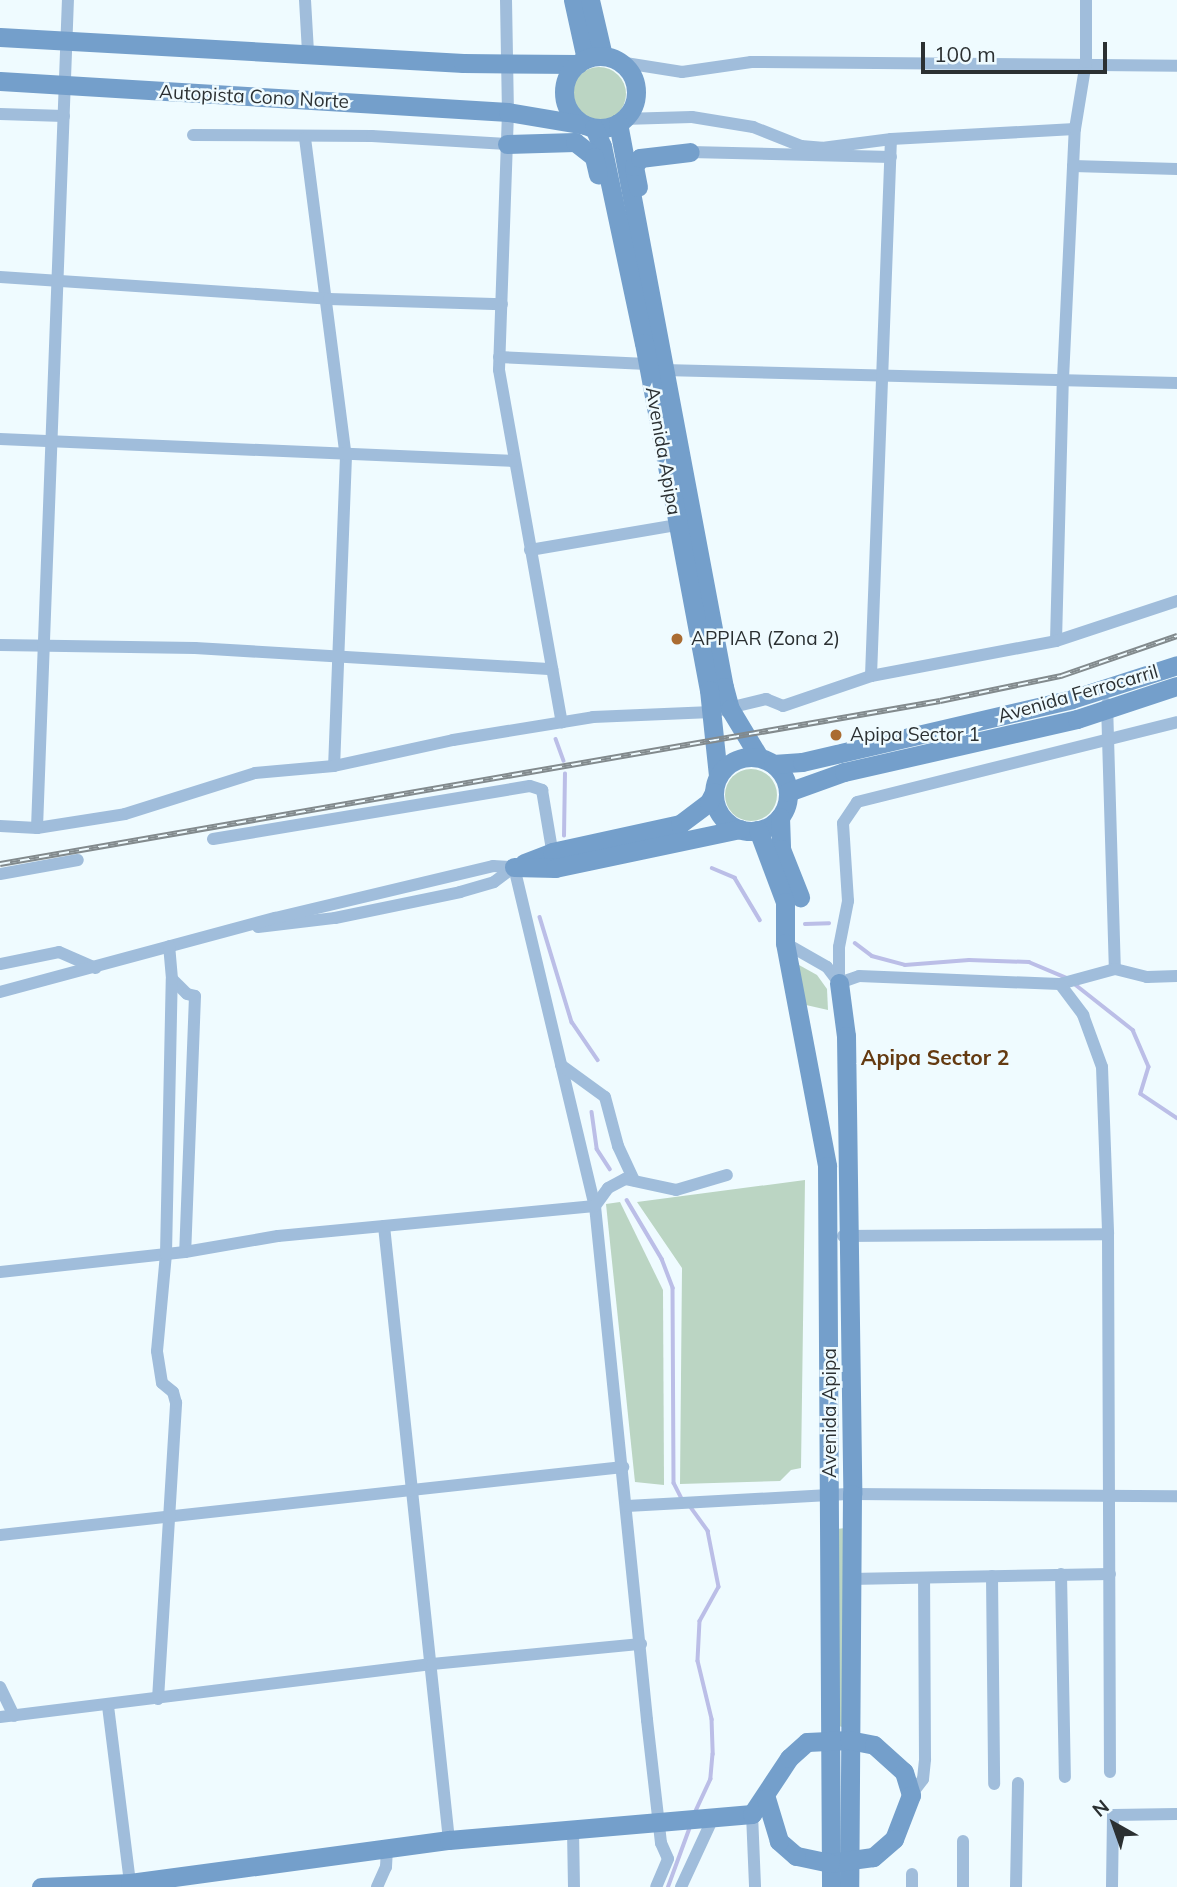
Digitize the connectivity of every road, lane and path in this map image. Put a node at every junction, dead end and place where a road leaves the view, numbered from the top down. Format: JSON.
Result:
{"nodes":[{"id":1,"x":68,"y":0,"type":"edge"},
{"id":2,"x":305,"y":0,"type":"edge"},
{"id":3,"x":506,"y":0,"type":"edge"},
{"id":4,"x":573,"y":0,"type":"edge"},
{"id":5,"x":590,"y":0,"type":"edge"},
{"id":6,"x":1086,"y":0,"type":"edge"},
{"id":7,"x":0,"y":37,"type":"edge"},
{"id":8,"x":67,"y":41,"type":"junction"},
{"id":9,"x":308,"y":52,"type":"junction"},
{"id":10,"x":596,"y":60,"type":"junction"},
{"id":11,"x":1086,"y":62,"type":"junction"},
{"id":12,"x":508,"y":64,"type":"junction"},
{"id":13,"x":1177,"y":66,"type":"edge"},
{"id":14,"x":0,"y":81,"type":"edge"},
{"id":15,"x":65,"y":88,"type":"junction"},
{"id":16,"x":509,"y":112,"type":"junction"},
{"id":17,"x":0,"y":114,"type":"edge"},
{"id":18,"x":64,"y":116,"type":"junction"},
{"id":19,"x":620,"y":121,"type":"junction"},
{"id":20,"x":589,"y":126,"type":"junction"},
{"id":21,"x":1075,"y":129,"type":"junction"},
{"id":22,"x":193,"y":135,"type":"dead end"},
{"id":23,"x":305,"y":138,"type":"junction"},
{"id":24,"x":891,"y":139,"type":"junction"},
{"id":25,"x":507,"y":144,"type":"junction"},
{"id":26,"x":690,"y":152,"type":"joint"},
{"id":27,"x":891,"y":157,"type":"junction"},
{"id":28,"x":1073,"y":166,"type":"junction"},
{"id":29,"x":1177,"y":169,"type":"edge"},
{"id":30,"x":0,"y":276,"type":"edge"},
{"id":31,"x":58,"y":278,"type":"junction"},
{"id":32,"x":329,"y":299,"type":"junction"},
{"id":33,"x":502,"y":304,"type":"junction"},
{"id":34,"x":649,"y":331,"type":"junction"},
{"id":35,"x":499,"y":357,"type":"junction"},
{"id":36,"x":655,"y":367,"type":"junction"},
{"id":37,"x":883,"y":372,"type":"junction"},
{"id":38,"x":1063,"y":379,"type":"junction"},
{"id":39,"x":1177,"y":383,"type":"edge"},
{"id":40,"x":0,"y":439,"type":"edge"},
{"id":41,"x":50,"y":439,"type":"junction"},
{"id":42,"x":346,"y":456,"type":"junction"},
{"id":43,"x":514,"y":461,"type":"junction"},
{"id":44,"x":676,"y":525,"type":"junction"},
{"id":45,"x":530,"y":550,"type":"junction"},
{"id":46,"x":1177,"y":601,"type":"edge"},
{"id":47,"x":1056,"y":641,"type":"junction"},
{"id":48,"x":0,"y":645,"type":"edge"},
{"id":49,"x":46,"y":649,"type":"junction"},
{"id":50,"x":337,"y":659,"type":"junction"},
{"id":51,"x":1177,"y":665,"type":"edge"},
{"id":52,"x":552,"y":669,"type":"junction"},
{"id":53,"x":871,"y":676,"type":"junction"},
{"id":54,"x":1177,"y":686,"type":"edge"},
{"id":55,"x":1105,"y":700,"type":"junction"},
{"id":56,"x":721,"y":710,"type":"junction"},
{"id":57,"x":562,"y":722,"type":"junction"},
{"id":58,"x":1177,"y":722,"type":"edge"},
{"id":59,"x":1108,"y":743,"type":"junction"},
{"id":60,"x":766,"y":761,"type":"junction"},
{"id":61,"x":334,"y":766,"type":"junction"},
{"id":62,"x":716,"y":784,"type":"junction"},
{"id":63,"x":788,"y":792,"type":"junction"},
{"id":64,"x":780,"y":817,"type":"junction"},
{"id":65,"x":0,"y":826,"type":"edge"},
{"id":66,"x":37,"y":828,"type":"junction"},
{"id":67,"x":749,"y":830,"type":"junction"},
{"id":68,"x":213,"y":839,"type":"dead end"},
{"id":69,"x":78,"y":860,"type":"dead end"},
{"id":70,"x":554,"y":860,"type":"junction"},
{"id":71,"x":513,"y":867,"type":"junction"},
{"id":72,"x":0,"y":874,"type":"edge"},
{"id":73,"x":792,"y":900,"type":"junction"},
{"id":74,"x":785,"y":943,"type":"junction"},
{"id":75,"x":169,"y":946,"type":"junction"},
{"id":76,"x":0,"y":964,"type":"edge"},
{"id":77,"x":96,"y":968,"type":"junction"},
{"id":78,"x":1115,"y":969,"type":"junction"},
{"id":79,"x":1177,"y":976,"type":"edge"},
{"id":80,"x":172,"y":979,"type":"junction"},
{"id":81,"x":839,"y":983,"type":"junction"},
{"id":82,"x":1059,"y":984,"type":"junction"},
{"id":83,"x":0,"y":992,"type":"edge"},
{"id":84,"x":561,"y":1065,"type":"junction"},
{"id":85,"x":727,"y":1175,"type":"dead end"},
{"id":86,"x":634,"y":1180,"type":"junction"},
{"id":87,"x":595,"y":1206,"type":"junction"},
{"id":88,"x":384,"y":1226,"type":"junction"},
{"id":89,"x":1108,"y":1234,"type":"junction"},
{"id":90,"x":849,"y":1235,"type":"junction"},
{"id":91,"x":829,"y":1238,"type":"junction"},
{"id":92,"x":185,"y":1252,"type":"junction"},
{"id":93,"x":166,"y":1254,"type":"junction"},
{"id":94,"x":0,"y":1272,"type":"edge"},
{"id":95,"x":623,"y":1467,"type":"junction"},
{"id":96,"x":412,"y":1488,"type":"junction"},
{"id":97,"x":852,"y":1494,"type":"junction"},
{"id":98,"x":831,"y":1495,"type":"junction"},
{"id":99,"x":1110,"y":1496,"type":"junction"},
{"id":100,"x":1177,"y":1496,"type":"edge"},
{"id":101,"x":627,"y":1506,"type":"junction"},
{"id":102,"x":171,"y":1518,"type":"junction"},
{"id":103,"x":0,"y":1535,"type":"edge"},
{"id":104,"x":1060,"y":1574,"type":"junction"},
{"id":105,"x":1110,"y":1574,"type":"junction"},
{"id":106,"x":992,"y":1576,"type":"junction"},
{"id":107,"x":850,"y":1578,"type":"junction"},
{"id":108,"x":924,"y":1578,"type":"junction"},
{"id":109,"x":641,"y":1644,"type":"junction"},
{"id":110,"x":432,"y":1664,"type":"junction"},
{"id":111,"x":0,"y":1687,"type":"edge"},
{"id":112,"x":158,"y":1699,"type":"junction"},
{"id":113,"x":108,"y":1706,"type":"junction"},
{"id":114,"x":7,"y":1716,"type":"edge"},
{"id":115,"x":828,"y":1740,"type":"junction"},
{"id":116,"x":849,"y":1741,"type":"junction"},
{"id":117,"x":1110,"y":1772,"type":"dead end"},
{"id":118,"x":1065,"y":1777,"type":"dead end"},
{"id":119,"x":1018,"y":1783,"type":"dead end"},
{"id":120,"x":994,"y":1784,"type":"dead end"},
{"id":121,"x":911,"y":1795,"type":"junction"},
{"id":122,"x":766,"y":1798,"type":"junction"},
{"id":123,"x":752,"y":1814,"type":"junction"},
{"id":124,"x":1177,"y":1814,"type":"edge"},
{"id":125,"x":713,"y":1818,"type":"junction"},
{"id":126,"x":659,"y":1822,"type":"junction"},
{"id":127,"x":573,"y":1830,"type":"junction"},
{"id":128,"x":449,"y":1840,"type":"junction"},
{"id":129,"x":963,"y":1841,"type":"dead end"},
{"id":130,"x":387,"y":1848,"type":"junction"},
{"id":131,"x":839,"y":1863,"type":"junction"},
{"id":132,"x":130,"y":1882,"type":"junction"},
{"id":133,"x":166,"y":1882,"type":"edge"},
{"id":134,"x":41,"y":1887,"type":"edge"},
{"id":135,"x":377,"y":1887,"type":"edge"},
{"id":136,"x":574,"y":1887,"type":"edge"},
{"id":137,"x":656,"y":1887,"type":"edge"},
{"id":138,"x":681,"y":1887,"type":"edge"},
{"id":139,"x":755,"y":1887,"type":"edge"},
{"id":140,"x":831,"y":1887,"type":"edge"},
{"id":141,"x":849,"y":1887,"type":"edge"},
{"id":142,"x":963,"y":1887,"type":"edge"},
{"id":143,"x":1016,"y":1887,"type":"edge"},
{"id":144,"x":1112,"y":1887,"type":"edge"}],
"edges":[{"from":1,"to":8,"type":"street"},
{"from":2,"to":9,"type":"street"},
{"from":3,"to":12,"type":"street"},
{"from":4,"to":10,"type":"main road"},
{"from":5,"to":10,"type":"main road"},
{"from":6,"to":11,"type":"street"},
{"from":7,"to":8,"type":"main road"},
{"from":8,"to":9,"type":"main road"},
{"from":8,"to":15,"type":"street"},
{"from":9,"to":12,"type":"main road"},
{"from":10,"to":11,"type":"street"},
{"from":10,"to":12,"type":"main road"},
{"from":10,"to":19,"type":"main road"},
{"from":10,"to":20,"type":"main road"},
{"from":11,"to":13,"type":"street"},
{"from":11,"to":21,"type":"street"},
{"from":12,"to":16,"type":"street"},
{"from":14,"to":15,"type":"main road","name":"Autopista Cono Norte"},
{"from":15,"to":16,"type":"main road","name":"Autopista Cono Norte"},
{"from":15,"to":18,"type":"street"},
{"from":16,"to":20,"type":"main road","name":"Autopista Cono Norte"},
{"from":16,"to":25,"type":"street"},
{"from":17,"to":18,"type":"street"},
{"from":18,"to":31,"type":"street"},
{"from":19,"to":20,"type":"main road"},
{"from":19,"to":24,"type":"street"},
{"from":19,"to":34,"type":"main road","name":"Avenida Apipa"},
{"from":20,"to":34,"type":"main road","name":"Avenida Apipa"},
{"from":21,"to":24,"type":"street"},
{"from":21,"to":28,"type":"street"},
{"from":22,"to":23,"type":"street"},
{"from":23,"to":25,"type":"street"},
{"from":23,"to":32,"type":"street"},
{"from":24,"to":27,"type":"street"},
{"from":25,"to":33,"type":"street"},
{"from":25,"to":34,"type":"main road"},
{"from":26,"to":27,"type":"street"},
{"from":26,"to":34,"type":"main road"},
{"from":27,"to":37,"type":"street"},
{"from":28,"to":29,"type":"street"},
{"from":28,"to":38,"type":"street"},
{"from":30,"to":31,"type":"street"},
{"from":31,"to":32,"type":"street"},
{"from":31,"to":41,"type":"street"},
{"from":32,"to":33,"type":"street"},
{"from":32,"to":42,"type":"street"},
{"from":33,"to":35,"type":"street"},
{"from":34,"to":36,"type":"main road","name":"Avenida Apipa"},
{"from":35,"to":36,"type":"street"},
{"from":35,"to":43,"type":"street"},
{"from":36,"to":37,"type":"street"},
{"from":36,"to":44,"type":"main road","name":"Avenida Apipa"},
{"from":36,"to":56,"type":"main road","name":"Avenida Apipa"},
{"from":37,"to":38,"type":"street"},
{"from":37,"to":53,"type":"street"},
{"from":38,"to":39,"type":"street"},
{"from":38,"to":47,"type":"street"},
{"from":40,"to":41,"type":"street"},
{"from":41,"to":42,"type":"street"},
{"from":41,"to":49,"type":"street"},
{"from":42,"to":43,"type":"street"},
{"from":42,"to":50,"type":"street"},
{"from":43,"to":45,"type":"street"},
{"from":44,"to":45,"type":"street"},
{"from":44,"to":56,"type":"main road","name":"Avenida Apipa"},
{"from":45,"to":52,"type":"street"},
{"from":46,"to":47,"type":"street"},
{"from":47,"to":53,"type":"street"},
{"from":48,"to":49,"type":"street"},
{"from":49,"to":50,"type":"street"},
{"from":49,"to":66,"type":"street"},
{"from":50,"to":52,"type":"street"},
{"from":50,"to":61,"type":"street"},
{"from":51,"to":55,"type":"main road","name":"Avenida Ferrocarril"},
{"from":52,"to":57,"type":"street"},
{"from":53,"to":56,"type":"street"},
{"from":54,"to":55,"type":"main road","name":"Avenida Ferrocarril"},
{"from":55,"to":59,"type":"street"},
{"from":55,"to":60,"type":"main road","name":"Avenida Ferrocarril"},
{"from":55,"to":63,"type":"main road","name":"Avenida Ferrocarril"},
{"from":56,"to":57,"type":"street"},
{"from":56,"to":60,"type":"main road","name":"Avenida Apipa"},
{"from":56,"to":62,"type":"main road","name":"Avenida Apipa"},
{"from":57,"to":61,"type":"street"},
{"from":58,"to":59,"type":"street"},
{"from":59,"to":78,"type":"street"},
{"from":59,"to":81,"type":"street","name":"Avenida Apipa"},
{"from":60,"to":62,"type":"main road"},
{"from":60,"to":63,"type":"main road"},
{"from":61,"to":66,"type":"street"},
{"from":62,"to":67,"type":"main road"},
{"from":62,"to":70,"type":"main road"},
{"from":63,"to":64,"type":"main road"},
{"from":64,"to":67,"type":"main road"},
{"from":64,"to":73,"type":"main road","name":"Avenida Apipa"},
{"from":65,"to":66,"type":"street"},
{"from":67,"to":70,"type":"main road"},
{"from":67,"to":73,"type":"main road","name":"Avenida Apipa"},
{"from":68,"to":70,"type":"street"},
{"from":69,"to":72,"type":"street"},
{"from":70,"to":71,"type":"main road"},
{"from":71,"to":75,"type":"street"},
{"from":71,"to":84,"type":"street"},
{"from":73,"to":74,"type":"main road","name":"Avenida Apipa"},
{"from":74,"to":81,"type":"street"},
{"from":74,"to":91,"type":"main road","name":"Avenida Apipa"},
{"from":75,"to":77,"type":"street"},
{"from":75,"to":80,"type":"street"},
{"from":76,"to":77,"type":"street"},
{"from":77,"to":83,"type":"street"},
{"from":78,"to":79,"type":"street"},
{"from":78,"to":82,"type":"street"},
{"from":80,"to":92,"type":"street"},
{"from":80,"to":93,"type":"street"},
{"from":81,"to":82,"type":"street"},
{"from":81,"to":90,"type":"main road","name":"Avenida Apipa"},
{"from":82,"to":89,"type":"street"},
{"from":84,"to":86,"type":"street"},
{"from":84,"to":87,"type":"street"},
{"from":85,"to":86,"type":"street"},
{"from":86,"to":87,"type":"street"},
{"from":87,"to":88,"type":"street"},
{"from":87,"to":95,"type":"street"},
{"from":88,"to":92,"type":"street"},
{"from":88,"to":96,"type":"street"},
{"from":89,"to":90,"type":"street"},
{"from":89,"to":99,"type":"street"},
{"from":90,"to":91,"type":"street"},
{"from":90,"to":97,"type":"main road","name":"Avenida Apipa"},
{"from":91,"to":98,"type":"main road","name":"Avenida Apipa"},
{"from":92,"to":93,"type":"street"},
{"from":93,"to":94,"type":"street"},
{"from":93,"to":102,"type":"street"},
{"from":95,"to":96,"type":"street"},
{"from":95,"to":101,"type":"street"},
{"from":96,"to":102,"type":"street"},
{"from":96,"to":110,"type":"street"},
{"from":97,"to":98,"type":"street"},
{"from":97,"to":99,"type":"street"},
{"from":97,"to":107,"type":"main road","name":"Avenida Apipa"},
{"from":98,"to":101,"type":"street"},
{"from":98,"to":115,"type":"main road","name":"Avenida Apipa"},
{"from":99,"to":100,"type":"street"},
{"from":99,"to":105,"type":"street"},
{"from":101,"to":109,"type":"street"},
{"from":102,"to":103,"type":"street"},
{"from":102,"to":112,"type":"street"},
{"from":104,"to":105,"type":"street"},
{"from":104,"to":106,"type":"street"},
{"from":104,"to":118,"type":"street"},
{"from":105,"to":117,"type":"street"},
{"from":106,"to":108,"type":"street"},
{"from":106,"to":120,"type":"street"},
{"from":107,"to":108,"type":"street"},
{"from":107,"to":116,"type":"main road","name":"Avenida Apipa"},
{"from":108,"to":121,"type":"street"},
{"from":109,"to":110,"type":"street"},
{"from":109,"to":126,"type":"street"},
{"from":110,"to":112,"type":"street"},
{"from":110,"to":128,"type":"street"},
{"from":111,"to":114,"type":"street"},
{"from":112,"to":113,"type":"street"},
{"from":113,"to":114,"type":"street"},
{"from":113,"to":132,"type":"street"},
{"from":115,"to":116,"type":"main road"},
{"from":115,"to":122,"type":"main road"},
{"from":115,"to":131,"type":"main road","name":"Avenida Apipa"},
{"from":116,"to":121,"type":"main road"},
{"from":116,"to":131,"type":"main road","name":"Avenida Apipa"},
{"from":119,"to":143,"type":"street"},
{"from":121,"to":131,"type":"main road"},
{"from":122,"to":123,"type":"main road"},
{"from":122,"to":131,"type":"main road"},
{"from":123,"to":125,"type":"main road"},
{"from":123,"to":139,"type":"street"},
{"from":124,"to":144,"type":"street"},
{"from":125,"to":126,"type":"main road"},
{"from":125,"to":138,"type":"street"},
{"from":126,"to":127,"type":"main road"},
{"from":126,"to":137,"type":"street"},
{"from":127,"to":128,"type":"main road"},
{"from":127,"to":136,"type":"street"},
{"from":128,"to":130,"type":"main road"},
{"from":129,"to":142,"type":"street"},
{"from":130,"to":133,"type":"main road"},
{"from":130,"to":135,"type":"street"},
{"from":131,"to":140,"type":"main road","name":"Avenida Apipa"},
{"from":131,"to":141,"type":"main road","name":"Avenida Apipa"},
{"from":132,"to":133,"type":"main road"},
{"from":132,"to":134,"type":"main road"}]}
